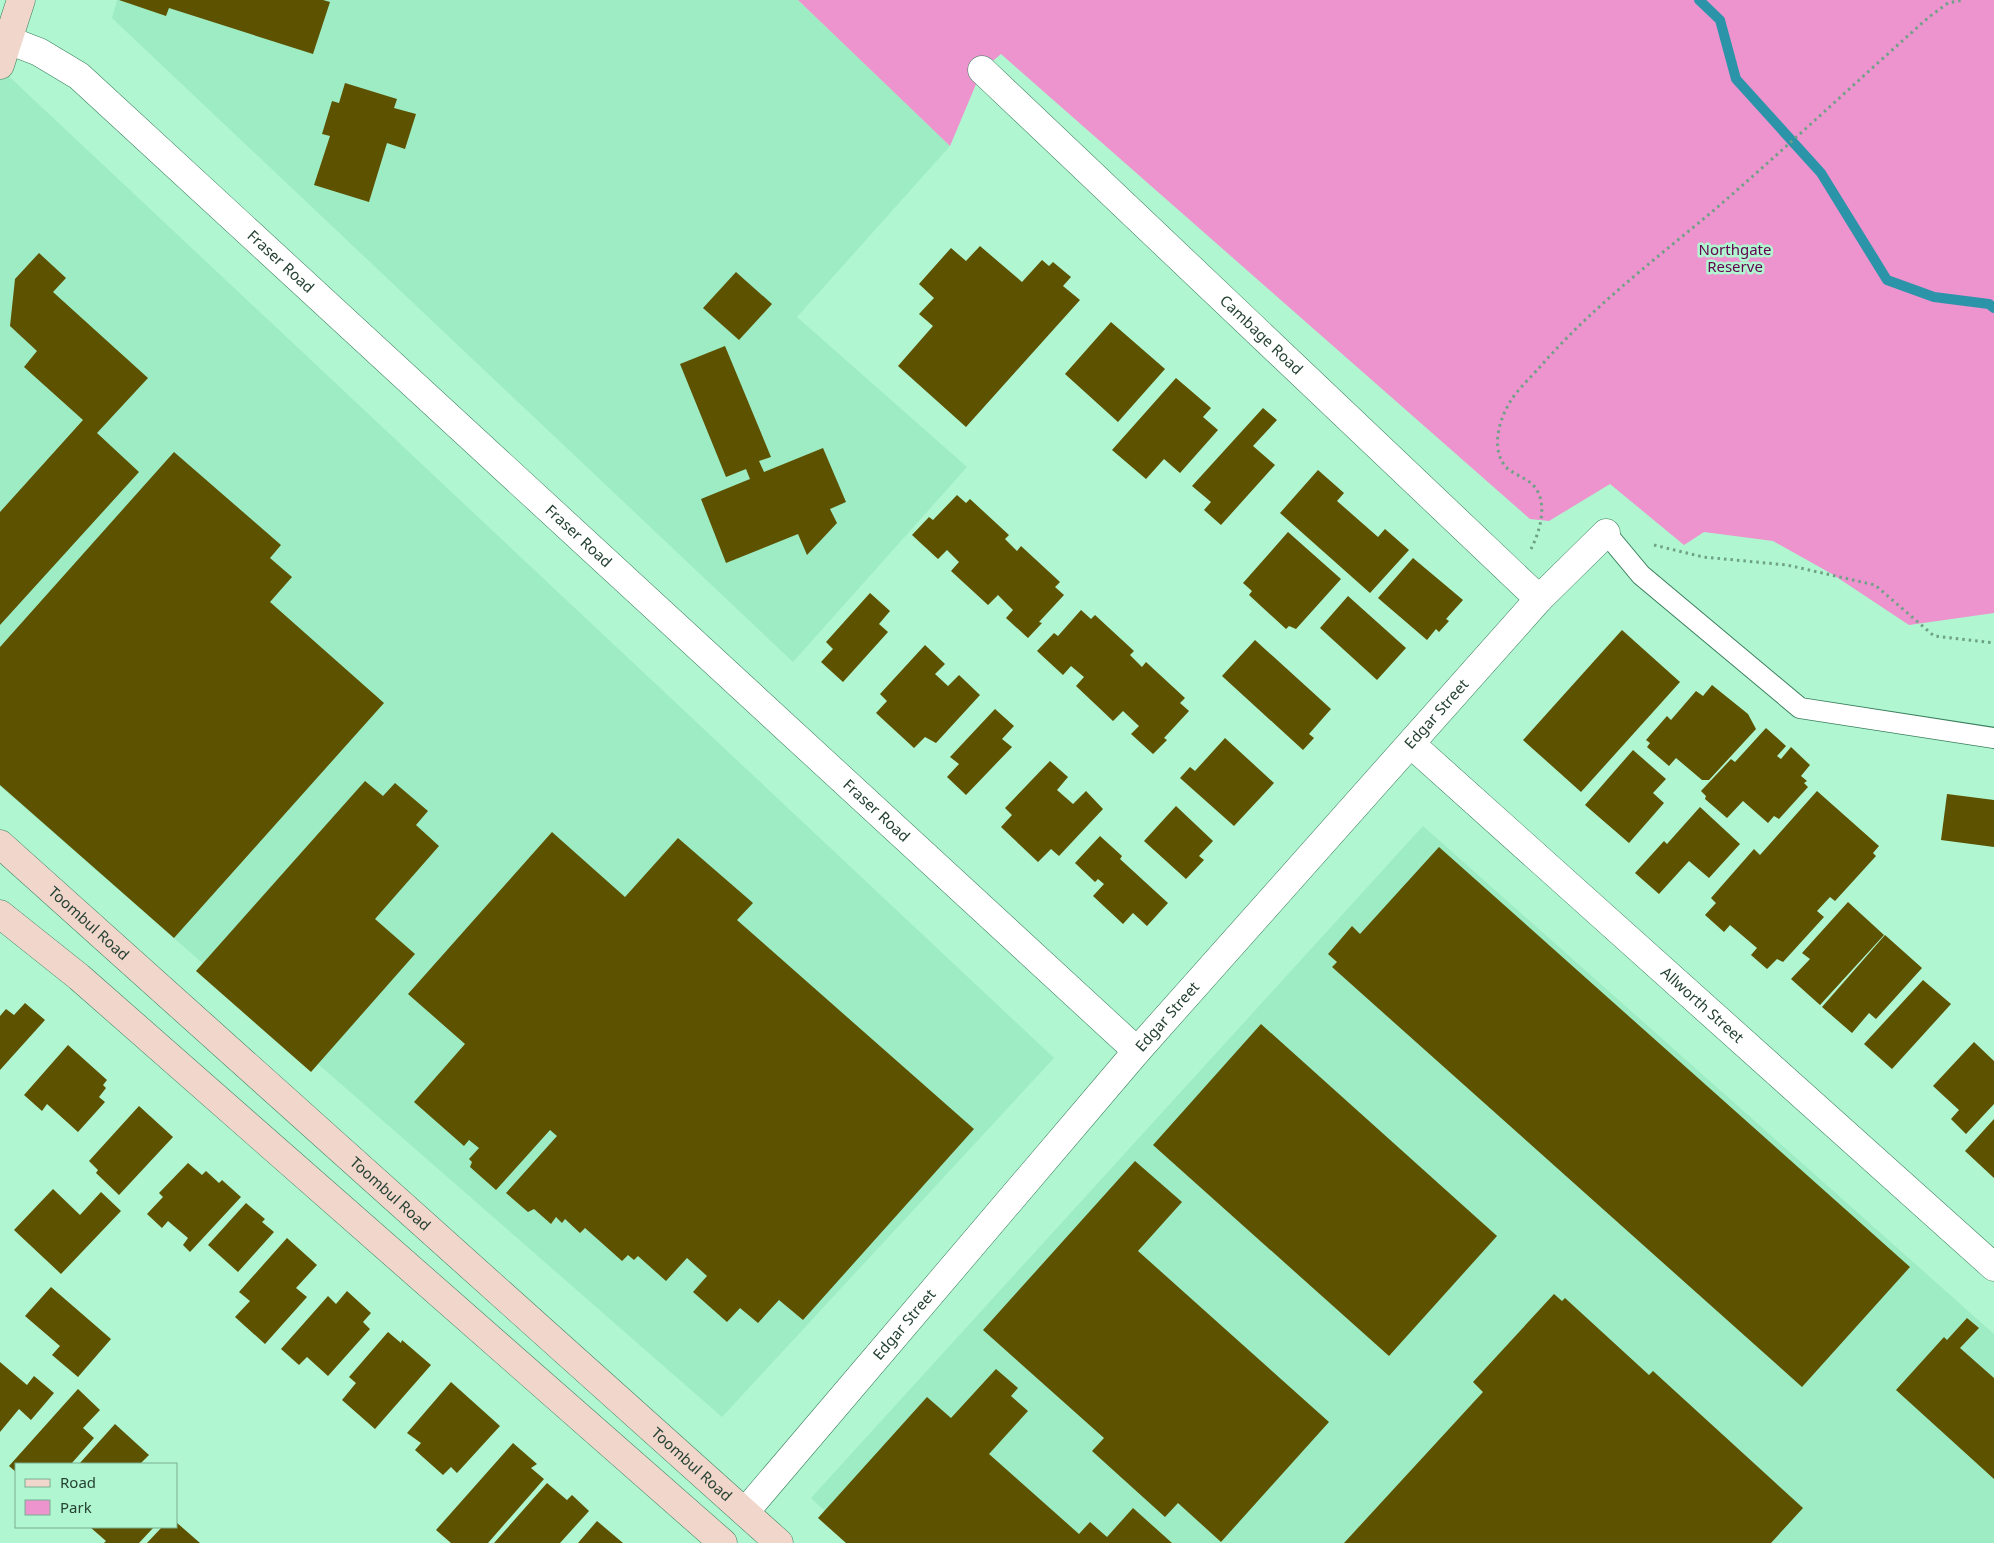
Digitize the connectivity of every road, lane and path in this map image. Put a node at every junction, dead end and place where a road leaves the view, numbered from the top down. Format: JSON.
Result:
{"nodes":[{"id":1,"x":22,"y":0,"type":"edge"},
{"id":2,"x":1964,"y":0,"type":"edge"},
{"id":3,"x":4,"y":52,"type":"edge"},
{"id":4,"x":982,"y":70,"type":"dead end"},
{"id":5,"x":1606,"y":534,"type":"junction"},
{"id":6,"x":1517,"y":579,"type":"junction"},
{"id":7,"x":1539,"y":599,"type":"junction"},
{"id":8,"x":1994,"y":644,"type":"edge"},
{"id":9,"x":1994,"y":738,"type":"edge"},
{"id":10,"x":1411,"y":744,"type":"junction"},
{"id":11,"x":0,"y":844,"type":"edge"},
{"id":12,"x":0,"y":914,"type":"edge"},
{"id":13,"x":1137,"y":1051,"type":"junction"},
{"id":14,"x":1994,"y":1267,"type":"edge"},
{"id":15,"x":745,"y":1512,"type":"junction"},
{"id":16,"x":723,"y":1543,"type":"edge"},
{"id":17,"x":779,"y":1543,"type":"edge"}],
"edges":[{"from":1,"to":3,"type":"main road"},
{"from":2,"to":6,"type":"path"},
{"from":3,"to":13,"type":"street","name":"Fraser Road"},
{"from":4,"to":6,"type":"street","name":"Cambage Road"},
{"from":5,"to":7,"type":"street","name":"Edgar Street"},
{"from":5,"to":8,"type":"path"},
{"from":5,"to":9,"type":"lane"},
{"from":6,"to":7,"type":"street","name":"Cambage Road"},
{"from":7,"to":10,"type":"street","name":"Edgar Street"},
{"from":10,"to":13,"type":"street","name":"Edgar Street"},
{"from":10,"to":14,"type":"street","name":"Allworth Street"},
{"from":11,"to":15,"type":"main road","name":"Toombul Road"},
{"from":12,"to":16,"type":"main road"},
{"from":13,"to":15,"type":"street","name":"Edgar Street"},
{"from":15,"to":17,"type":"main road","name":"Toombul Road"}]}
